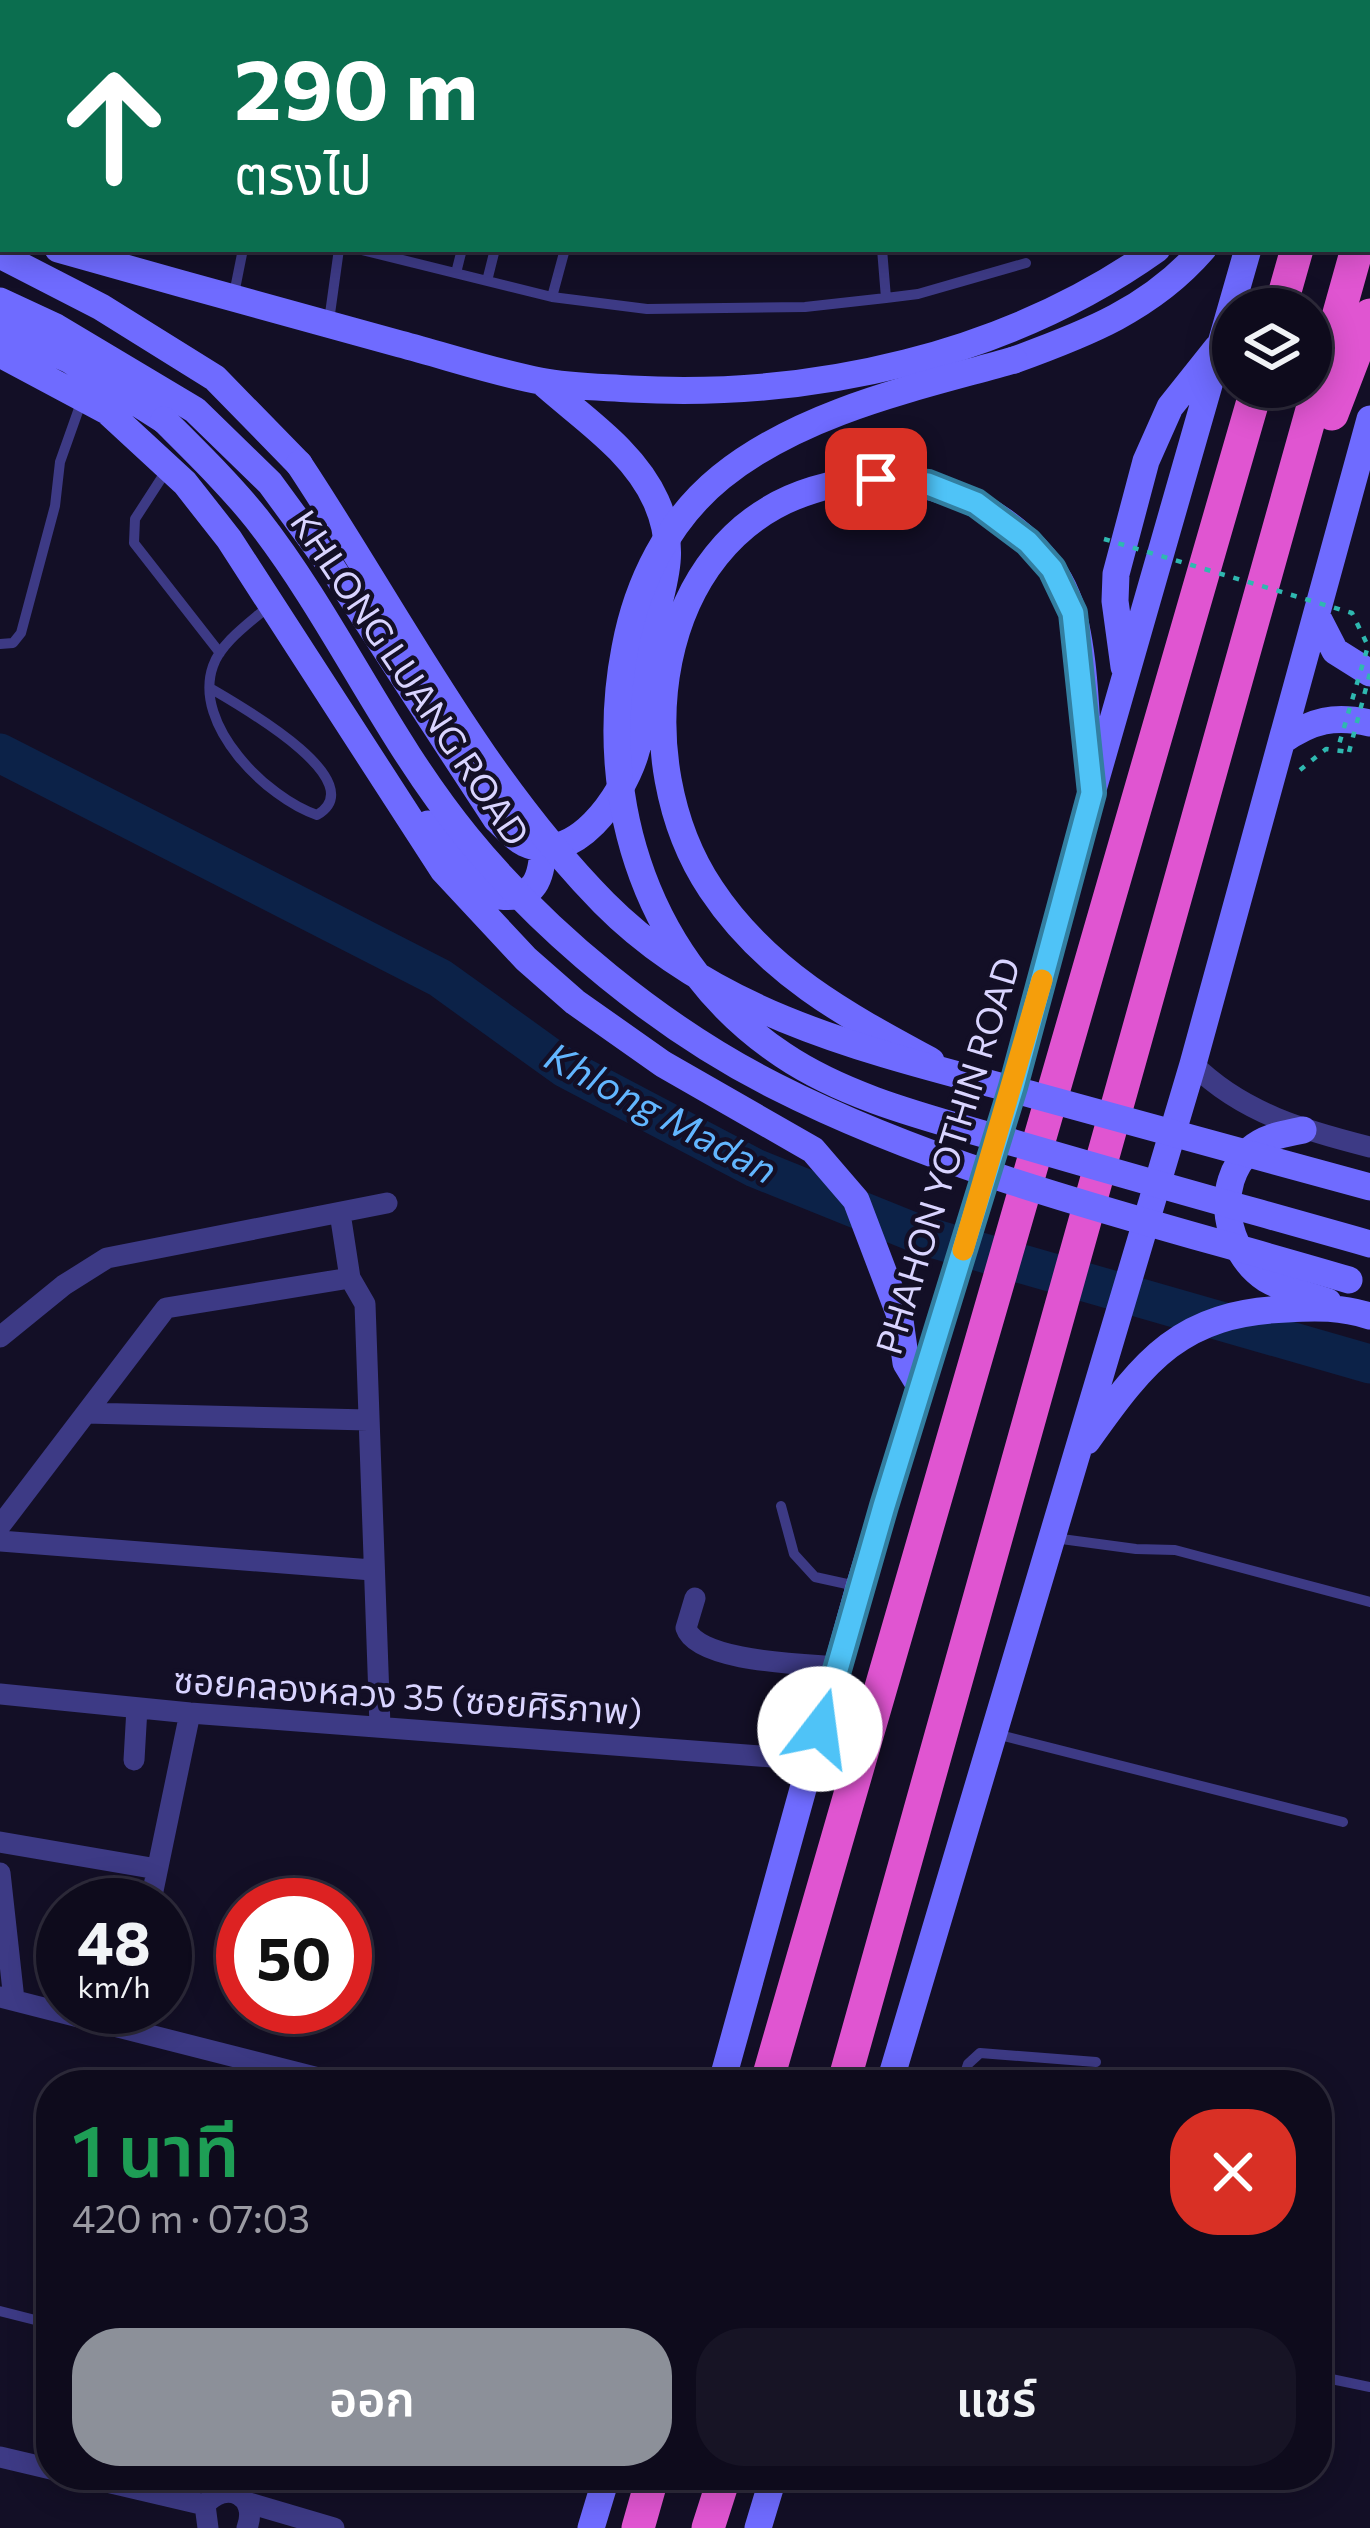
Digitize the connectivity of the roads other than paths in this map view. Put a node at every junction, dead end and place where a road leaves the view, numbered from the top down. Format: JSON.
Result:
{"nodes":[{"id":1,"x":69,"y":252,"type":"edge"},
{"id":2,"x":241,"y":252,"type":"edge"},
{"id":3,"x":339,"y":252,"type":"edge"},
{"id":4,"x":370,"y":252,"type":"edge"},
{"id":5,"x":461,"y":252,"type":"edge"},
{"id":6,"x":494,"y":252,"type":"edge"},
{"id":7,"x":564,"y":252,"type":"edge"},
{"id":8,"x":882,"y":252,"type":"edge"},
{"id":9,"x":1152,"y":252,"type":"edge"},
{"id":10,"x":1199,"y":252,"type":"edge"},
{"id":11,"x":1247,"y":252,"type":"edge"},
{"id":12,"x":1296,"y":252,"type":"edge"},
{"id":13,"x":1356,"y":252,"type":"edge"},
{"id":14,"x":0,"y":255,"type":"edge"},
{"id":15,"x":1026,"y":262,"type":"dead end"},
{"id":16,"x":456,"y":273,"type":"junction"},
{"id":17,"x":487,"y":281,"type":"junction"},
{"id":18,"x":1237,"y":288,"type":"edge"},
{"id":19,"x":1286,"y":288,"type":"edge"},
{"id":20,"x":552,"y":297,"type":"junction"},
{"id":21,"x":233,"y":298,"type":"junction"},
{"id":22,"x":886,"y":298,"type":"junction"},
{"id":23,"x":0,"y":302,"type":"edge"},
{"id":24,"x":1370,"y":315,"type":"edge"},
{"id":25,"x":328,"y":325,"type":"junction"},
{"id":26,"x":0,"y":328,"type":"edge"},
{"id":27,"x":0,"y":354,"type":"edge"},
{"id":28,"x":1212,"y":355,"type":"edge"},
{"id":29,"x":1212,"y":379,"type":"edge"},
{"id":30,"x":542,"y":382,"type":"junction"},
{"id":31,"x":83,"y":397,"type":"junction"},
{"id":32,"x":1251,"y":408,"type":"edge"},
{"id":33,"x":1370,"y":419,"type":"edge"},
{"id":34,"x":1306,"y":441,"type":"junction"},
{"id":35,"x":169,"y":467,"type":"junction"},
{"id":36,"x":271,"y":604,"type":"junction"},
{"id":37,"x":1317,"y":616,"type":"junction"},
{"id":38,"x":0,"y":644,"type":"edge"},
{"id":39,"x":220,"y":653,"type":"junction"},
{"id":40,"x":1370,"y":673,"type":"edge"},
{"id":41,"x":1126,"y":677,"type":"junction"},
{"id":42,"x":210,"y":688,"type":"junction"},
{"id":43,"x":1370,"y":723,"type":"edge"},
{"id":44,"x":1282,"y":741,"type":"junction"},
{"id":45,"x":384,"y":779,"type":"junction"},
{"id":46,"x":1092,"y":793,"type":"junction"},
{"id":47,"x":543,"y":847,"type":"junction"},
{"id":48,"x":1193,"y":1064,"type":"junction"},
{"id":49,"x":956,"y":1074,"type":"junction"},
{"id":50,"x":1303,"y":1130,"type":"junction"},
{"id":51,"x":1370,"y":1148,"type":"edge"},
{"id":52,"x":1370,"y":1187,"type":"edge"},
{"id":53,"x":387,"y":1203,"type":"dead end"},
{"id":54,"x":340,"y":1213,"type":"junction"},
{"id":55,"x":1370,"y":1244,"type":"edge"},
{"id":56,"x":350,"y":1278,"type":"junction"},
{"id":57,"x":1357,"y":1290,"type":"edge"},
{"id":58,"x":1370,"y":1316,"type":"edge"},
{"id":59,"x":0,"y":1337,"type":"edge"},
{"id":60,"x":920,"y":1385,"type":"junction"},
{"id":61,"x":86,"y":1413,"type":"junction"},
{"id":62,"x":368,"y":1420,"type":"junction"},
{"id":63,"x":1073,"y":1461,"type":"junction"},
{"id":64,"x":781,"y":1506,"type":"dead end"},
{"id":65,"x":0,"y":1526,"type":"edge"},
{"id":66,"x":1050,"y":1538,"type":"junction"},
{"id":67,"x":0,"y":1540,"type":"edge"},
{"id":68,"x":372,"y":1570,"type":"junction"},
{"id":69,"x":860,"y":1587,"type":"junction"},
{"id":70,"x":695,"y":1598,"type":"dead end"},
{"id":71,"x":1370,"y":1602,"type":"edge"},
{"id":72,"x":838,"y":1667,"type":"junction"},
{"id":73,"x":0,"y":1694,"type":"edge"},
{"id":74,"x":137,"y":1708,"type":"junction"},
{"id":75,"x":190,"y":1713,"type":"junction"},
{"id":76,"x":380,"y":1726,"type":"junction"},
{"id":77,"x":993,"y":1733,"type":"junction"},
{"id":78,"x":134,"y":1760,"type":"dead end"},
{"id":79,"x":812,"y":1760,"type":"junction"},
{"id":80,"x":1343,"y":1822,"type":"dead end"},
{"id":81,"x":0,"y":1843,"type":"edge"},
{"id":82,"x":157,"y":1869,"type":"junction"},
{"id":83,"x":0,"y":1873,"type":"edge"},
{"id":84,"x":155,"y":1878,"type":"edge"},
{"id":85,"x":7,"y":1999,"type":"edge"},
{"id":86,"x":36,"y":2007,"type":"edge"},
{"id":87,"x":135,"y":2034,"type":"edge"},
{"id":88,"x":1096,"y":2062,"type":"dead end"},
{"id":89,"x":284,"y":2070,"type":"edge"},
{"id":90,"x":725,"y":2070,"type":"edge"},
{"id":91,"x":770,"y":2070,"type":"edge"},
{"id":92,"x":847,"y":2070,"type":"edge"},
{"id":93,"x":893,"y":2070,"type":"edge"},
{"id":94,"x":966,"y":2070,"type":"edge"},
{"id":95,"x":0,"y":2312,"type":"edge"},
{"id":96,"x":36,"y":2320,"type":"edge"},
{"id":97,"x":1332,"y":2379,"type":"edge"},
{"id":98,"x":1370,"y":2387,"type":"edge"},
{"id":99,"x":0,"y":2457,"type":"edge"},
{"id":100,"x":36,"y":2465,"type":"edge"},
{"id":101,"x":141,"y":2490,"type":"edge"},
{"id":102,"x":602,"y":2490,"type":"edge"},
{"id":103,"x":649,"y":2490,"type":"edge"},
{"id":104,"x":720,"y":2490,"type":"edge"},
{"id":105,"x":769,"y":2490,"type":"edge"},
{"id":106,"x":249,"y":2503,"type":"junction"},
{"id":107,"x":205,"y":2505,"type":"junction"},
{"id":108,"x":208,"y":2528,"type":"edge"},
{"id":109,"x":247,"y":2528,"type":"edge"},
{"id":110,"x":334,"y":2528,"type":"edge"},
{"id":111,"x":591,"y":2528,"type":"edge"},
{"id":112,"x":638,"y":2528,"type":"edge"},
{"id":113,"x":708,"y":2528,"type":"edge"},
{"id":114,"x":758,"y":2528,"type":"edge"}],
"edges":[{"from":1,"to":21,"type":"main road"},
{"from":2,"to":21,"type":"lane"},
{"from":3,"to":25,"type":"lane"},
{"from":4,"to":16,"type":"lane"},
{"from":5,"to":16,"type":"lane"},
{"from":6,"to":17,"type":"lane"},
{"from":7,"to":20,"type":"lane"},
{"from":8,"to":22,"type":"lane"},
{"from":9,"to":30,"type":"main road"},
{"from":10,"to":55,"type":"main road","bridge":true},
{"from":11,"to":18,"type":"main road","name":"PHAHON YOTHIN ROAD"},
{"from":12,"to":19,"type":"highway"},
{"from":13,"to":34,"type":"highway"},
{"from":14,"to":49,"type":"main road","name":"KHLONG LUANG ROAD","bridge":true},
{"from":15,"to":22,"type":"lane"},
{"from":16,"to":17,"type":"lane"},
{"from":17,"to":20,"type":"lane"},
{"from":20,"to":22,"type":"lane"},
{"from":21,"to":25,"type":"main road"},
{"from":23,"to":47,"type":"main road"},
{"from":24,"to":34,"type":"highway"},
{"from":25,"to":30,"type":"main road"},
{"from":26,"to":57,"type":"main road","name":"KHLONG LUANG ROAD","bridge":true},
{"from":27,"to":31,"type":"main road"},
{"from":28,"to":41,"type":"main road"},
{"from":29,"to":41,"type":"main road","name":"PHAHON YOTHIN ROAD"},
{"from":30,"to":47,"type":"main road"},
{"from":31,"to":35,"type":"main road"},
{"from":31,"to":38,"type":"lane"},
{"from":32,"to":91,"type":"highway"},
{"from":33,"to":37,"type":"main road"},
{"from":34,"to":92,"type":"highway"},
{"from":35,"to":36,"type":"main road"},
{"from":35,"to":39,"type":"lane"},
{"from":36,"to":39,"type":"lane"},
{"from":36,"to":45,"type":"main road"},
{"from":37,"to":40,"type":"main road"},
{"from":37,"to":44,"type":"main road"},
{"from":39,"to":42,"type":"lane"},
{"from":41,"to":46,"type":"main road","name":"PHAHON YOTHIN ROAD"},
{"from":42,"to":42,"type":"lane"},
{"from":43,"to":44,"type":"main road"},
{"from":44,"to":48,"type":"main road"},
{"from":45,"to":47,"type":"main road"},
{"from":45,"to":60,"type":"main road"},
{"from":46,"to":49,"type":"main road","bridge":true},
{"from":46,"to":60,"type":"main road","name":"PHAHON YOTHIN ROAD"},
{"from":48,"to":50,"type":"street"},
{"from":48,"to":63,"type":"main road"},
{"from":49,"to":52,"type":"main road","name":"KHLONG LUANG ROAD","bridge":true},
{"from":50,"to":51,"type":"street"},
{"from":50,"to":57,"type":"main road"},
{"from":53,"to":54,"type":"street"},
{"from":54,"to":56,"type":"street"},
{"from":54,"to":59,"type":"street"},
{"from":56,"to":61,"type":"street"},
{"from":56,"to":62,"type":"street"},
{"from":57,"to":58,"type":"main road"},
{"from":57,"to":63,"type":"main road"},
{"from":60,"to":69,"type":"main road","name":"PHAHON YOTHIN ROAD"},
{"from":61,"to":62,"type":"street"},
{"from":61,"to":65,"type":"street"},
{"from":62,"to":68,"type":"street"},
{"from":63,"to":66,"type":"main road"},
{"from":64,"to":69,"type":"lane"},
{"from":66,"to":71,"type":"lane"},
{"from":66,"to":77,"type":"main road"},
{"from":67,"to":68,"type":"street"},
{"from":68,"to":76,"type":"street"},
{"from":69,"to":72,"type":"main road","name":"PHAHON YOTHIN ROAD"},
{"from":70,"to":72,"type":"street"},
{"from":72,"to":79,"type":"main road","name":"PHAHON YOTHIN ROAD"},
{"from":73,"to":74,"type":"street","name":"ซอยคลองหลวง 35 (ซอยศิริภาพ)"},
{"from":74,"to":75,"type":"street","name":"ซอยคลองหลวง 35 (ซอยศิริภาพ)"},
{"from":74,"to":78,"type":"street"},
{"from":75,"to":76,"type":"street","name":"ซอยคลองหลวง 35 (ซอยศิริภาพ)"},
{"from":75,"to":82,"type":"street"},
{"from":76,"to":79,"type":"street","name":"ซอยคลองหลวง 35 (ซอยศิริภาพ)"},
{"from":77,"to":80,"type":"lane"},
{"from":77,"to":93,"type":"main road"},
{"from":79,"to":90,"type":"main road","name":"PHAHON YOTHIN ROAD"},
{"from":81,"to":82,"type":"street"},
{"from":82,"to":84,"type":"street"},
{"from":83,"to":85,"type":"street"},
{"from":85,"to":86,"type":"street"},
{"from":87,"to":89,"type":"street"},
{"from":88,"to":94,"type":"lane"},
{"from":95,"to":96,"type":"lane"},
{"from":97,"to":98,"type":"lane"},
{"from":99,"to":100,"type":"street"},
{"from":101,"to":107,"type":"street"},
{"from":102,"to":111,"type":"main road"},
{"from":103,"to":112,"type":"highway"},
{"from":104,"to":113,"type":"highway"},
{"from":105,"to":114,"type":"main road"},
{"from":106,"to":107,"type":"street"},
{"from":106,"to":109,"type":"street"},
{"from":106,"to":110,"type":"street"},
{"from":107,"to":108,"type":"street"}]}
